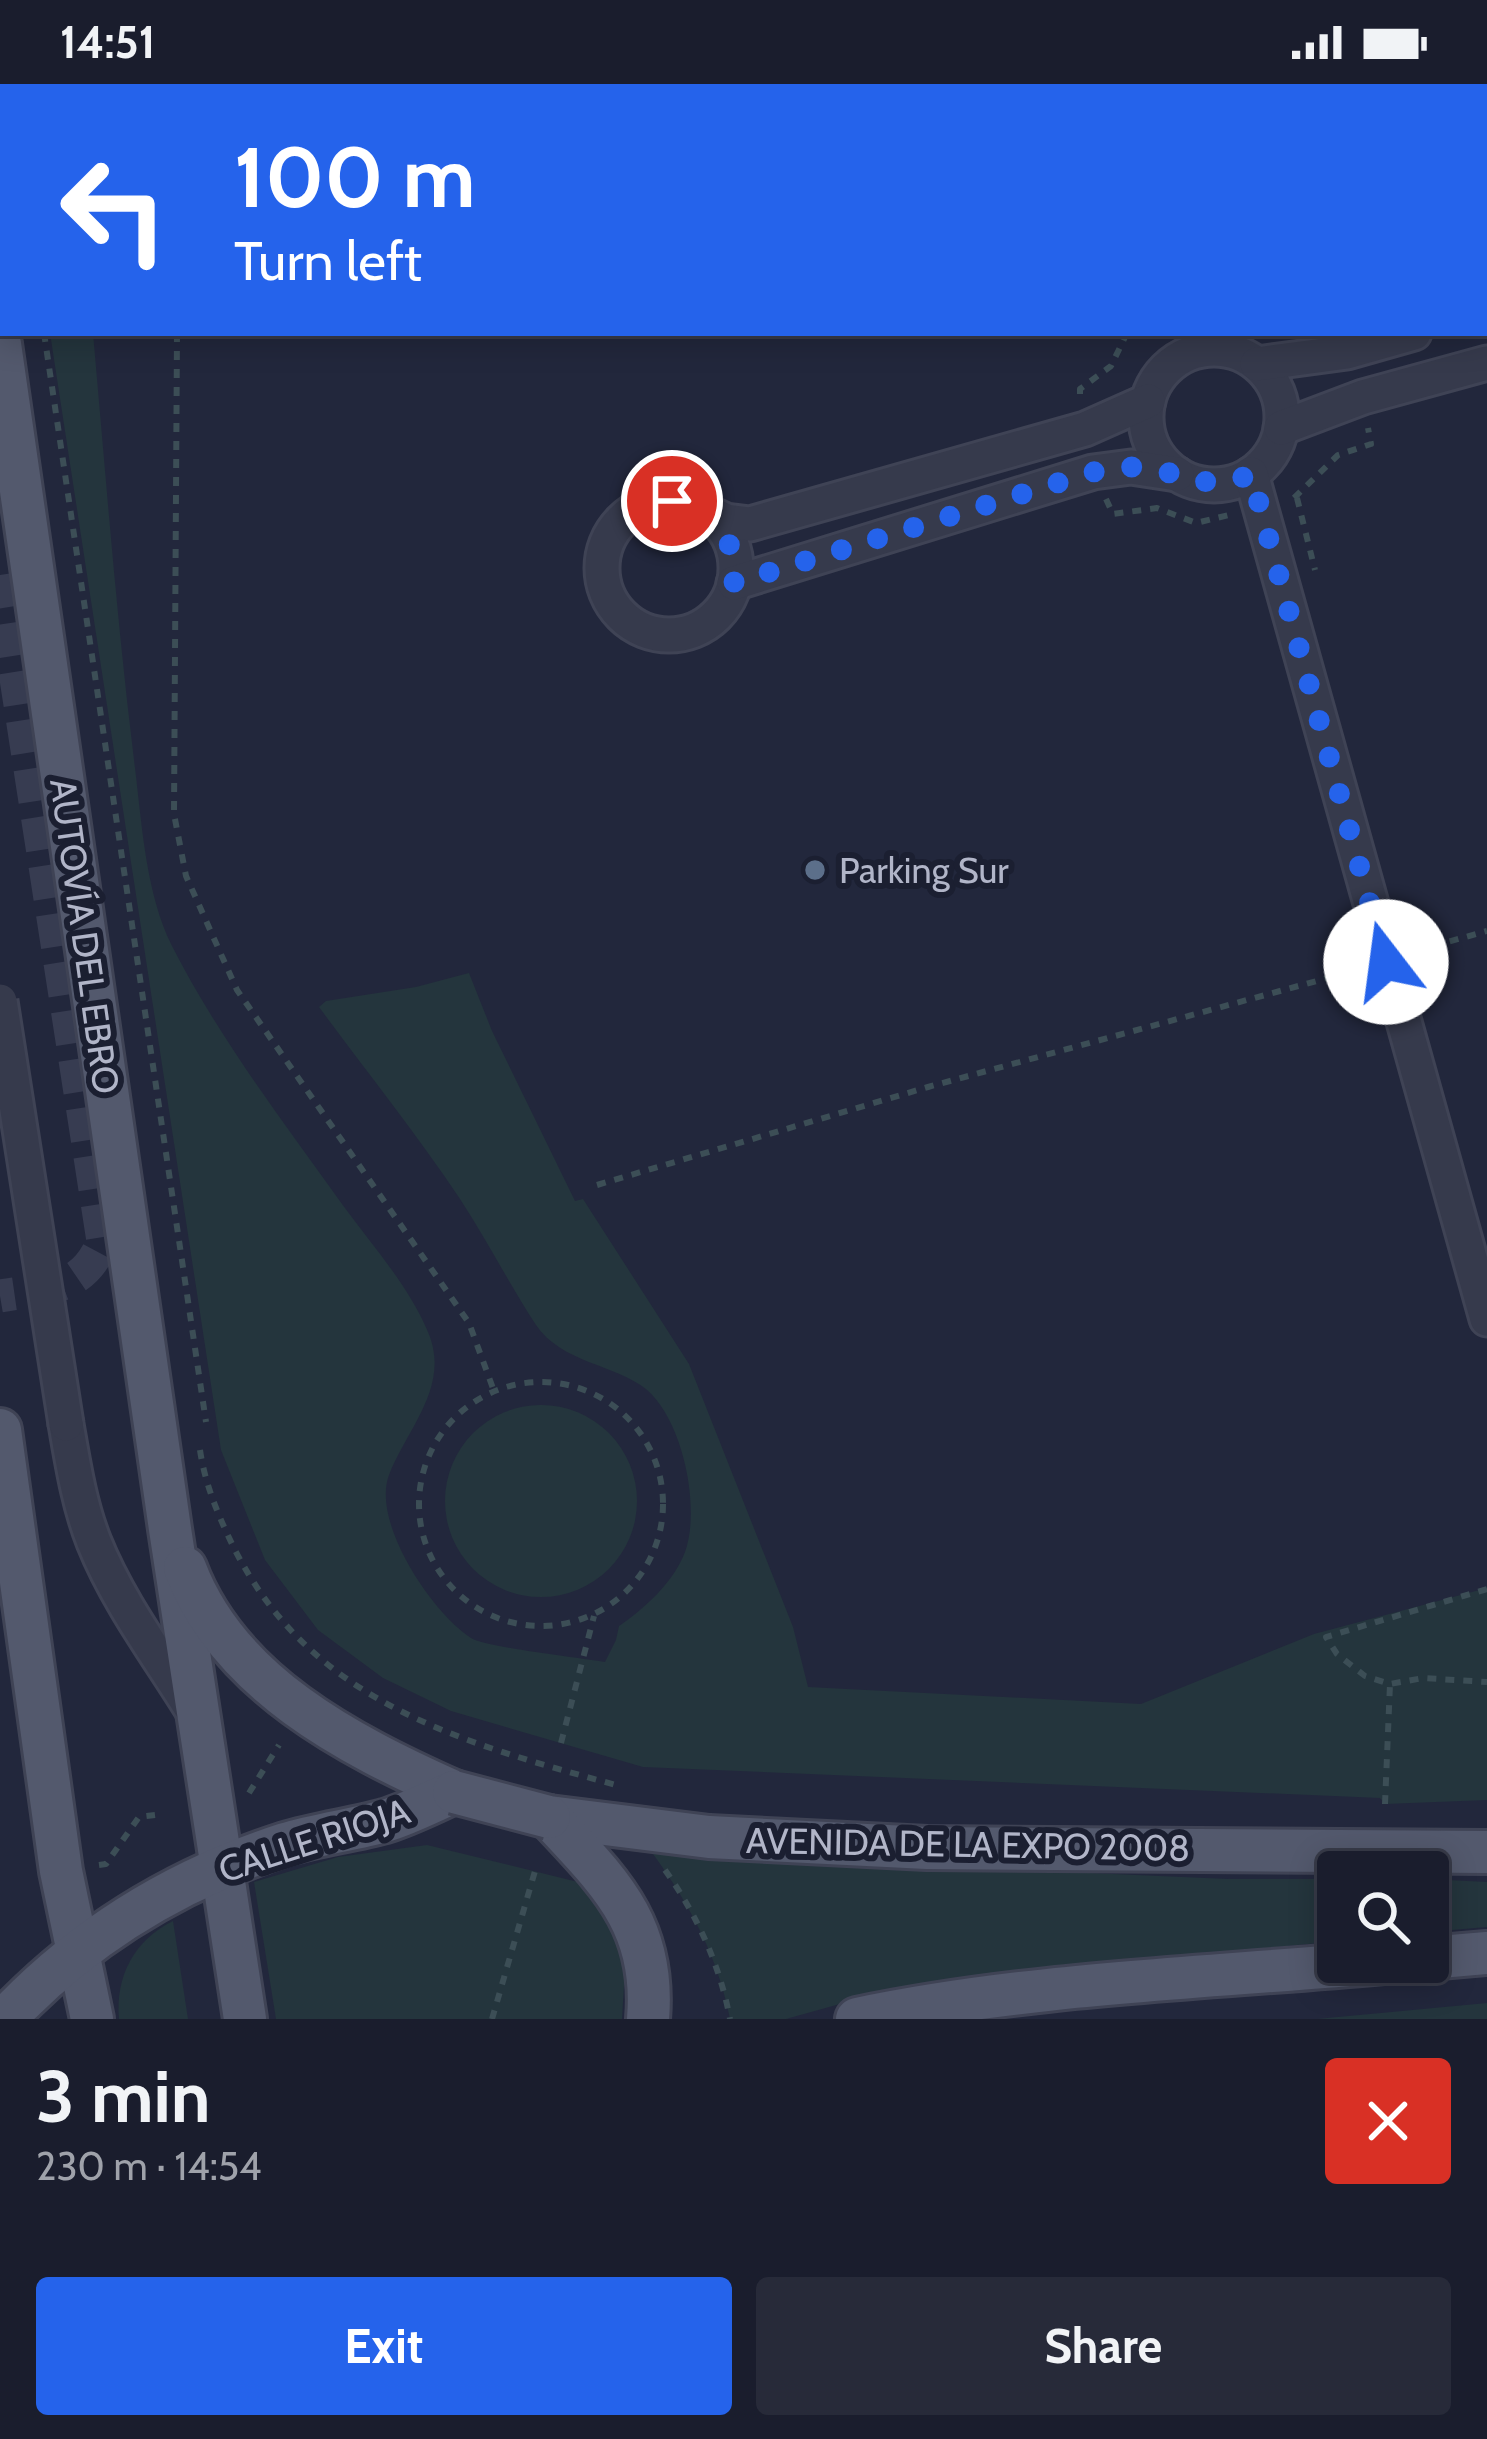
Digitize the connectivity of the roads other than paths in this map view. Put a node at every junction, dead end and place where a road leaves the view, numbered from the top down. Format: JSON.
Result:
{"nodes":[{"id":1,"x":1171,"y":336,"type":"edge"},
{"id":2,"x":1403,"y":336,"type":"edge"},
{"id":3,"x":0,"y":344,"type":"edge"},
{"id":4,"x":1237,"y":349,"type":"edge"},
{"id":5,"x":1487,"y":363,"type":"edge"},
{"id":6,"x":1167,"y":368,"type":"junction"},
{"id":7,"x":1148,"y":401,"type":"junction"},
{"id":8,"x":1281,"y":428,"type":"junction"},
{"id":9,"x":1177,"y":474,"type":"junction"},
{"id":10,"x":1251,"y":474,"type":"junction"},
{"id":11,"x":705,"y":511,"type":"junction"},
{"id":12,"x":734,"y":583,"type":"junction"},
{"id":13,"x":0,"y":1001,"type":"edge"},
{"id":14,"x":1487,"y":1319,"type":"edge"},
{"id":15,"x":0,"y":1430,"type":"edge"},
{"id":16,"x":170,"y":1529,"type":"junction"},
{"id":17,"x":200,"y":1723,"type":"junction"},
{"id":18,"x":454,"y":1792,"type":"junction"},
{"id":19,"x":550,"y":1817,"type":"junction"},
{"id":20,"x":1487,"y":1852,"type":"edge"},
{"id":21,"x":221,"y":1867,"type":"junction"},
{"id":22,"x":78,"y":1951,"type":"junction"},
{"id":23,"x":1487,"y":1952,"type":"edge"},
{"id":24,"x":1449,"y":1956,"type":"edge"},
{"id":25,"x":1317,"y":1968,"type":"edge"},
{"id":26,"x":5,"y":2019,"type":"edge"},
{"id":27,"x":92,"y":2019,"type":"edge"},
{"id":28,"x":245,"y":2019,"type":"edge"},
{"id":29,"x":647,"y":2019,"type":"edge"},
{"id":30,"x":857,"y":2019,"type":"edge"}],
"edges":[{"from":1,"to":6,"type":"lane"},
{"from":2,"to":4,"type":"lane"},
{"from":3,"to":16,"type":"main road","name":"AUTOVÍA DEL EBRO"},
{"from":4,"to":6,"type":"lane"},
{"from":4,"to":8,"type":"lane"},
{"from":5,"to":8,"type":"lane"},
{"from":6,"to":7,"type":"lane"},
{"from":7,"to":9,"type":"lane"},
{"from":7,"to":11,"type":"lane"},
{"from":8,"to":10,"type":"lane"},
{"from":9,"to":10,"type":"lane"},
{"from":9,"to":12,"type":"lane"},
{"from":10,"to":14,"type":"lane"},
{"from":11,"to":12,"type":"lane"},
{"from":11,"to":12,"type":"lane"},
{"from":13,"to":17,"type":"lane","bridge":true},
{"from":15,"to":22,"type":"main road"},
{"from":16,"to":17,"type":"main road","name":"AUTOVÍA DEL EBRO"},
{"from":16,"to":18,"type":"main road","name":"AUTOVÍA DEL EBRO"},
{"from":17,"to":21,"type":"main road","name":"AUTOVÍA DEL EBRO"},
{"from":18,"to":19,"type":"main road","name":"AVENIDA DE LA EXPO 2008","bridge":true},
{"from":18,"to":21,"type":"main road","name":"CALLE RIOJA"},
{"from":19,"to":20,"type":"main road","name":"AVENIDA DE LA EXPO 2008"},
{"from":19,"to":29,"type":"main road"},
{"from":21,"to":22,"type":"main road","name":"CALLE RIOJA"},
{"from":21,"to":28,"type":"main road","name":"AUTOVÍA DEL EBRO"},
{"from":22,"to":26,"type":"main road","name":"CALLE RIOJA"},
{"from":22,"to":27,"type":"main road"},
{"from":23,"to":24,"type":"main road"},
{"from":25,"to":30,"type":"main road"}]}
